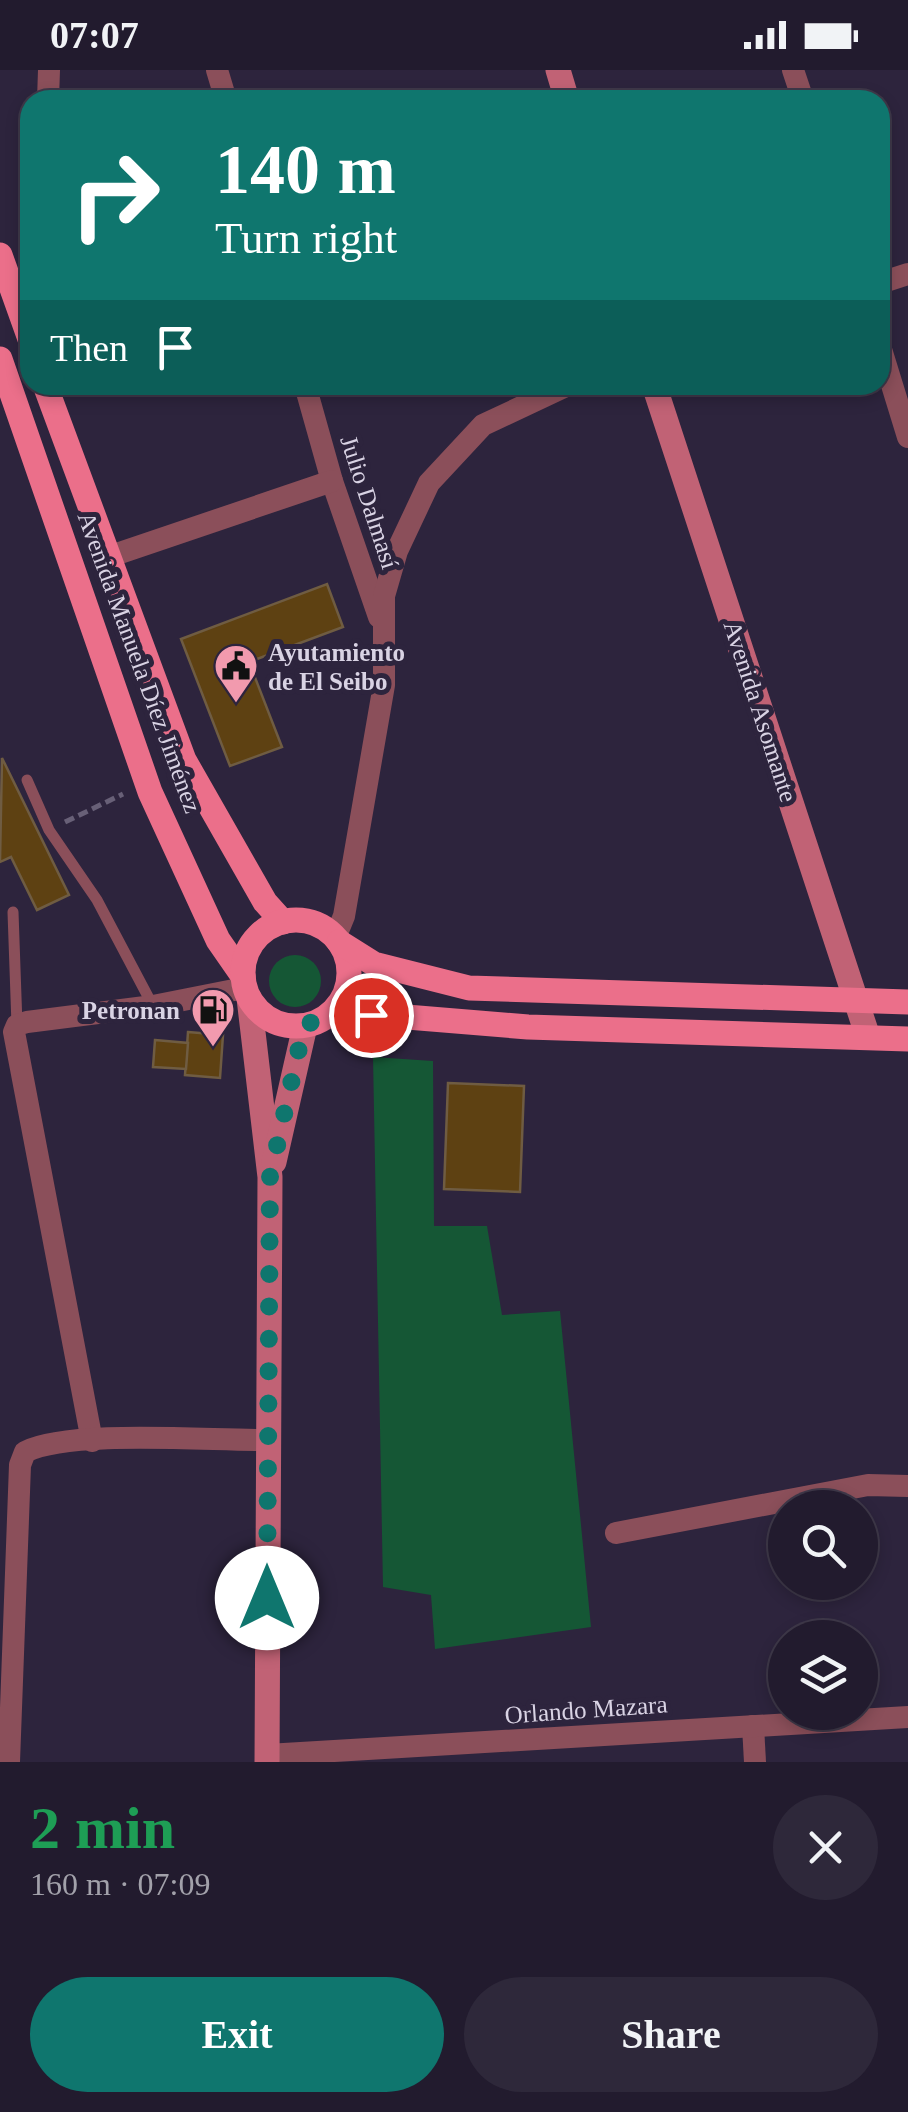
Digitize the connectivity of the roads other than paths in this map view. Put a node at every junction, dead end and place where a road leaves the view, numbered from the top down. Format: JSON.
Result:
{"nodes":[{"id":1,"x":0,"y":255,"type":"edge"},
{"id":2,"x":20,"y":311,"type":"edge"},
{"id":3,"x":0,"y":359,"type":"edge"},
{"id":4,"x":890,"y":379,"type":"edge"},
{"id":5,"x":49,"y":395,"type":"edge"},
{"id":6,"x":308,"y":395,"type":"edge"},
{"id":7,"x":547,"y":395,"type":"edge"},
{"id":8,"x":657,"y":395,"type":"edge"},
{"id":9,"x":908,"y":438,"type":"edge"},
{"id":10,"x":332,"y":481,"type":"junction"},
{"id":11,"x":108,"y":557,"type":"junction"},
{"id":12,"x":386,"y":634,"type":"junction"},
{"id":13,"x":28,"y":780,"type":"dead end"},
{"id":14,"x":13,"y":912,"type":"dead end"},
{"id":15,"x":284,"y":922,"type":"junction"},
{"id":16,"x":337,"y":940,"type":"junction"},
{"id":17,"x":245,"y":987,"type":"junction"},
{"id":18,"x":856,"y":998,"type":"junction"},
{"id":19,"x":908,"y":1002,"type":"edge"},
{"id":20,"x":153,"y":1006,"type":"junction"},
{"id":21,"x":334,"y":1011,"type":"junction"},
{"id":22,"x":17,"y":1025,"type":"junction"},
{"id":23,"x":304,"y":1026,"type":"junction"},
{"id":24,"x":868,"y":1038,"type":"junction"},
{"id":25,"x":908,"y":1040,"type":"edge"},
{"id":26,"x":270,"y":1177,"type":"junction"},
{"id":27,"x":268,"y":1440,"type":"junction"},
{"id":28,"x":92,"y":1442,"type":"junction"},
{"id":29,"x":908,"y":1486,"type":"edge"},
{"id":30,"x":616,"y":1534,"type":"dead end"},
{"id":31,"x":908,"y":1716,"type":"edge"},
{"id":32,"x":753,"y":1726,"type":"junction"},
{"id":33,"x":549,"y":1751,"type":"edge"},
{"id":34,"x":267,"y":1759,"type":"edge"},
{"id":35,"x":9,"y":1762,"type":"edge"},
{"id":36,"x":755,"y":1762,"type":"edge"}],
"edges":[{"from":1,"to":2,"type":"main road"},
{"from":3,"to":17,"type":"main road","name":"Avenida Manuela Díez Jiménez"},
{"from":4,"to":9,"type":"street"},
{"from":5,"to":11,"type":"main road","name":"Avenida Manuela Díez Jiménez"},
{"from":6,"to":10,"type":"street","name":"Julio Dalmasí"},
{"from":7,"to":12,"type":"street"},
{"from":8,"to":18,"type":"main road","name":"Avenida Asomante"},
{"from":10,"to":11,"type":"street"},
{"from":10,"to":12,"type":"street","name":"Julio Dalmasí"},
{"from":11,"to":15,"type":"main road","name":"Avenida Manuela Díez Jiménez"},
{"from":12,"to":16,"type":"street"},
{"from":13,"to":20,"type":"lane"},
{"from":14,"to":22,"type":"lane"},
{"from":15,"to":16,"type":"main road"},
{"from":15,"to":17,"type":"main road"},
{"from":16,"to":18,"type":"main road"},
{"from":16,"to":21,"type":"main road"},
{"from":17,"to":20,"type":"street"},
{"from":17,"to":23,"type":"main road"},
{"from":17,"to":26,"type":"main road"},
{"from":18,"to":19,"type":"main road"},
{"from":18,"to":24,"type":"main road","name":"Avenida Asomante"},
{"from":20,"to":22,"type":"street"},
{"from":21,"to":23,"type":"main road"},
{"from":21,"to":24,"type":"main road"},
{"from":22,"to":28,"type":"street"},
{"from":23,"to":26,"type":"main road"},
{"from":24,"to":25,"type":"main road"},
{"from":26,"to":27,"type":"main road"},
{"from":27,"to":28,"type":"street"},
{"from":27,"to":34,"type":"main road"},
{"from":28,"to":35,"type":"street"},
{"from":29,"to":30,"type":"street"},
{"from":31,"to":32,"type":"street","name":"Orlando Mazara"},
{"from":32,"to":33,"type":"street","name":"Orlando Mazara"},
{"from":32,"to":36,"type":"street"},
{"from":33,"to":34,"type":"street","name":"Orlando Mazara"}]}
